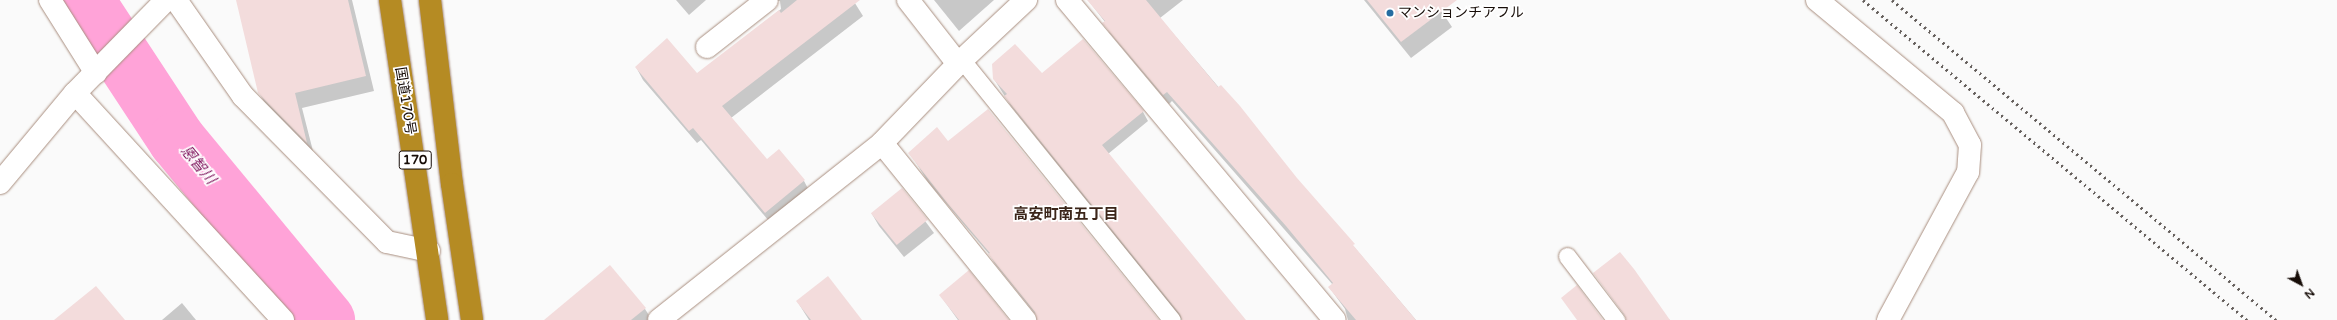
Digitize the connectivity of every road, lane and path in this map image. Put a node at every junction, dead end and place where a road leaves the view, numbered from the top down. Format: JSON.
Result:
{"nodes":[{"id":1,"x":50,"y":0,"type":"edge"},
{"id":2,"x":166,"y":0,"type":"edge"},
{"id":3,"x":176,"y":0,"type":"edge"},
{"id":4,"x":390,"y":0,"type":"edge"},
{"id":5,"x":430,"y":0,"type":"edge"},
{"id":6,"x":767,"y":0,"type":"edge"},
{"id":7,"x":908,"y":0,"type":"edge"},
{"id":8,"x":1026,"y":0,"type":"edge"},
{"id":9,"x":1067,"y":0,"type":"edge"},
{"id":10,"x":1817,"y":0,"type":"edge"},
{"id":11,"x":707,"y":47,"type":"dead end"},
{"id":12,"x":960,"y":62,"type":"junction"},
{"id":13,"x":99,"y":70,"type":"junction"},
{"id":14,"x":75,"y":93,"type":"junction"},
{"id":15,"x":882,"y":143,"type":"junction"},
{"id":16,"x":0,"y":183,"type":"edge"},
{"id":17,"x":429,"y":251,"type":"junction"},
{"id":18,"x":1567,"y":256,"type":"dead end"},
{"id":19,"x":671,"y":316,"type":"edge"},
{"id":20,"x":283,"y":320,"type":"edge"},
{"id":21,"x":437,"y":320,"type":"edge"},
{"id":22,"x":472,"y":320,"type":"edge"},
{"id":23,"x":1025,"y":320,"type":"edge"},
{"id":24,"x":1172,"y":320,"type":"edge"},
{"id":25,"x":1335,"y":320,"type":"edge"},
{"id":26,"x":1616,"y":320,"type":"edge"},
{"id":27,"x":1888,"y":320,"type":"edge"}],
"edges":[{"from":1,"to":13,"type":"street"},
{"from":2,"to":13,"type":"street"},
{"from":3,"to":17,"type":"street"},
{"from":4,"to":17,"type":"highway","name":"国道170号","number":"170"},
{"from":5,"to":22,"type":"highway","number":"170"},
{"from":6,"to":11,"type":"street"},
{"from":7,"to":12,"type":"street"},
{"from":8,"to":12,"type":"street"},
{"from":9,"to":25,"type":"street"},
{"from":10,"to":27,"type":"street"},
{"from":12,"to":15,"type":"street"},
{"from":12,"to":24,"type":"lane"},
{"from":13,"to":14,"type":"street"},
{"from":14,"to":16,"type":"street"},
{"from":14,"to":20,"type":"street"},
{"from":15,"to":19,"type":"street"},
{"from":15,"to":23,"type":"street"},
{"from":17,"to":21,"type":"highway","name":"国道170号","number":"170"},
{"from":18,"to":26,"type":"lane"}]}
